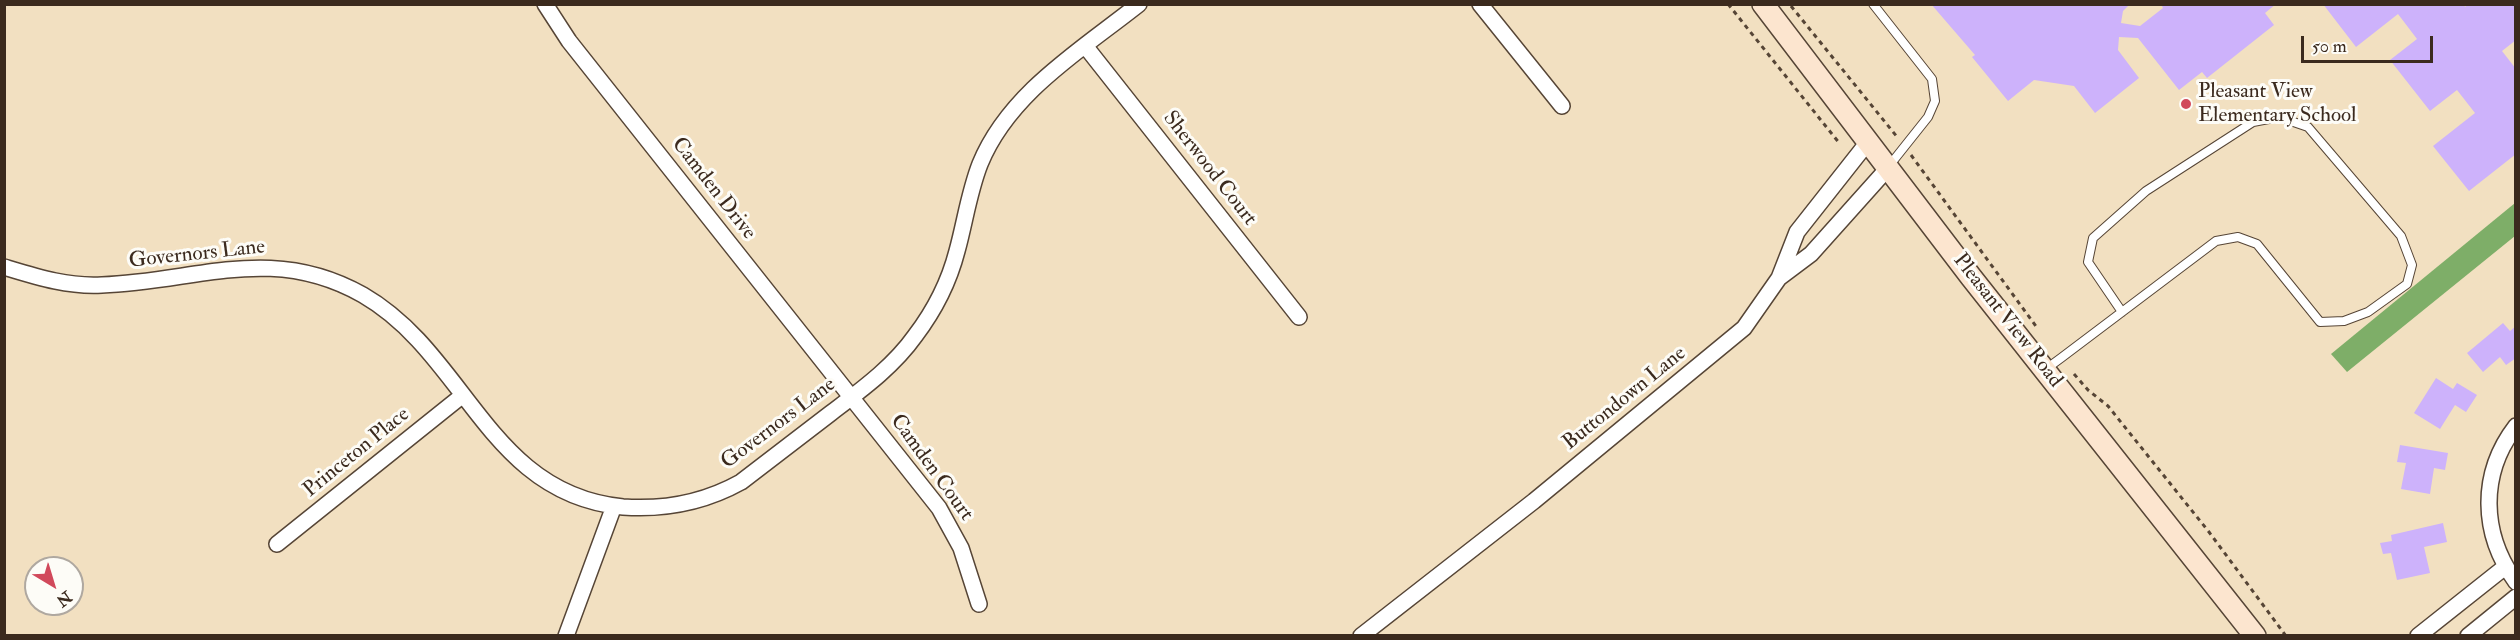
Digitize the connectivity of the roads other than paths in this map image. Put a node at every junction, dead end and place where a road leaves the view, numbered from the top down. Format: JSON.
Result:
{"nodes":[{"id":1,"x":545,"y":4,"type":"edge"},
{"id":2,"x":1138,"y":4,"type":"edge"},
{"id":3,"x":1480,"y":4,"type":"edge"},
{"id":4,"x":1763,"y":4,"type":"edge"},
{"id":5,"x":1873,"y":4,"type":"edge"},
{"id":6,"x":1086,"y":47,"type":"junction"},
{"id":7,"x":1562,"y":106,"type":"dead end"},
{"id":8,"x":1868,"y":142,"type":"junction"},
{"id":9,"x":1888,"y":168,"type":"junction"},
{"id":10,"x":4,"y":267,"type":"edge"},
{"id":11,"x":1779,"y":278,"type":"junction"},
{"id":12,"x":2122,"y":312,"type":"junction"},
{"id":13,"x":1299,"y":317,"type":"dead end"},
{"id":14,"x":2053,"y":364,"type":"junction"},
{"id":15,"x":463,"y":395,"type":"junction"},
{"id":16,"x":851,"y":397,"type":"junction"},
{"id":17,"x":2516,"y":426,"type":"edge"},
{"id":18,"x":614,"y":506,"type":"junction"},
{"id":19,"x":277,"y":544,"type":"dead end"},
{"id":20,"x":2505,"y":567,"type":"junction"},
{"id":21,"x":2516,"y":582,"type":"edge"},
{"id":22,"x":2516,"y":597,"type":"edge"},
{"id":23,"x":978,"y":604,"type":"dead end"},
{"id":24,"x":566,"y":636,"type":"edge"},
{"id":25,"x":1361,"y":636,"type":"edge"},
{"id":26,"x":2254,"y":636,"type":"edge"},
{"id":27,"x":2418,"y":636,"type":"edge"},
{"id":28,"x":2468,"y":636,"type":"edge"}],
"edges":[{"from":1,"to":16,"type":"street","name":"Camden Drive"},
{"from":2,"to":6,"type":"street","name":"Governors Lane"},
{"from":3,"to":7,"type":"street"},
{"from":4,"to":8,"type":"main road","name":"Pleasant View Road"},
{"from":5,"to":9,"type":"lane"},
{"from":6,"to":13,"type":"street","name":"Sherwood Court"},
{"from":6,"to":16,"type":"street","name":"Governors Lane"},
{"from":8,"to":9,"type":"main road","name":"Pleasant View Road"},
{"from":8,"to":11,"type":"street"},
{"from":9,"to":11,"type":"street","name":"Buttondown Lane"},
{"from":9,"to":14,"type":"main road","name":"Pleasant View Road"},
{"from":10,"to":15,"type":"street","name":"Governors Lane"},
{"from":11,"to":25,"type":"street","name":"Buttondown Lane"},
{"from":12,"to":12,"type":"lane"},
{"from":12,"to":14,"type":"lane"},
{"from":14,"to":26,"type":"main road","name":"Pleasant View Road"},
{"from":15,"to":18,"type":"street","name":"Governors Lane"},
{"from":15,"to":19,"type":"street","name":"Princeton Place"},
{"from":16,"to":18,"type":"street","name":"Governors Lane"},
{"from":16,"to":23,"type":"street","name":"Camden Court"},
{"from":17,"to":20,"type":"street"},
{"from":18,"to":24,"type":"street"},
{"from":20,"to":21,"type":"street"},
{"from":20,"to":27,"type":"street"},
{"from":22,"to":28,"type":"street"}]}
